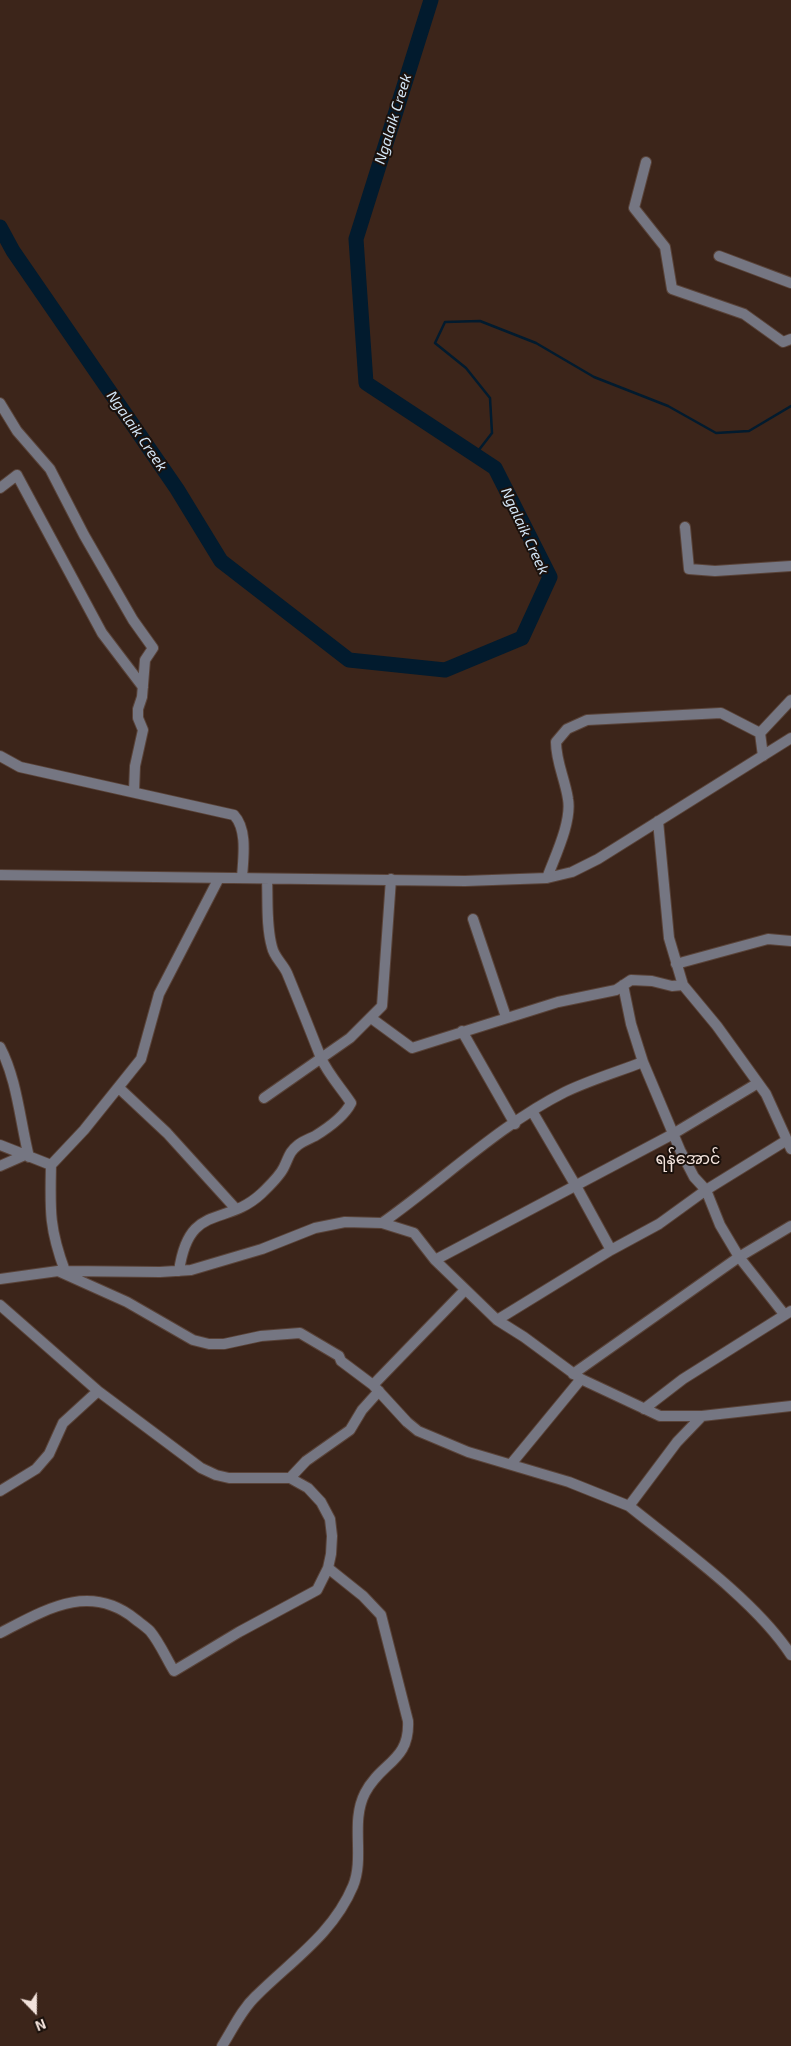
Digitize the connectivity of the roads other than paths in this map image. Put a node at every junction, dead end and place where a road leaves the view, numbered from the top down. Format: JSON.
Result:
{"nodes":[{"id":1,"x":646,"y":162,"type":"dead end"},
{"id":2,"x":719,"y":256,"type":"dead end"},
{"id":3,"x":791,"y":283,"type":"edge"},
{"id":4,"x":791,"y":339,"type":"edge"},
{"id":5,"x":2,"y":409,"type":"edge"},
{"id":6,"x":0,"y":488,"type":"edge"},
{"id":7,"x":685,"y":527,"type":"dead end"},
{"id":8,"x":791,"y":566,"type":"edge"},
{"id":9,"x":142,"y":687,"type":"junction"},
{"id":10,"x":791,"y":700,"type":"edge"},
{"id":11,"x":760,"y":733,"type":"junction"},
{"id":12,"x":791,"y":738,"type":"edge"},
{"id":13,"x":0,"y":756,"type":"edge"},
{"id":14,"x":763,"y":756,"type":"junction"},
{"id":15,"x":134,"y":791,"type":"junction"},
{"id":16,"x":658,"y":821,"type":"junction"},
{"id":17,"x":0,"y":875,"type":"edge"},
{"id":18,"x":220,"y":878,"type":"junction"},
{"id":19,"x":242,"y":878,"type":"junction"},
{"id":20,"x":547,"y":878,"type":"junction"},
{"id":21,"x":267,"y":879,"type":"junction"},
{"id":22,"x":391,"y":879,"type":"junction"},
{"id":23,"x":473,"y":919,"type":"dead end"},
{"id":24,"x":791,"y":941,"type":"edge"},
{"id":25,"x":676,"y":964,"type":"junction"},
{"id":26,"x":623,"y":985,"type":"junction"},
{"id":27,"x":683,"y":985,"type":"junction"},
{"id":28,"x":506,"y":1017,"type":"junction"},
{"id":29,"x":371,"y":1018,"type":"junction"},
{"id":30,"x":462,"y":1032,"type":"junction"},
{"id":31,"x":0,"y":1047,"type":"edge"},
{"id":32,"x":322,"y":1059,"type":"junction"},
{"id":33,"x":643,"y":1062,"type":"junction"},
{"id":34,"x":758,"y":1083,"type":"junction"},
{"id":35,"x":118,"y":1088,"type":"junction"},
{"id":36,"x":264,"y":1098,"type":"dead end"},
{"id":37,"x":532,"y":1111,"type":"junction"},
{"id":38,"x":515,"y":1124,"type":"junction"},
{"id":39,"x":673,"y":1134,"type":"junction"},
{"id":40,"x":789,"y":1144,"type":"edge"},
{"id":41,"x":0,"y":1145,"type":"edge"},
{"id":42,"x":27,"y":1156,"type":"junction"},
{"id":43,"x":51,"y":1165,"type":"junction"},
{"id":44,"x":0,"y":1166,"type":"edge"},
{"id":45,"x":576,"y":1186,"type":"junction"},
{"id":46,"x":706,"y":1190,"type":"junction"},
{"id":47,"x":236,"y":1209,"type":"junction"},
{"id":48,"x":382,"y":1222,"type":"junction"},
{"id":49,"x":791,"y":1226,"type":"edge"},
{"id":50,"x":611,"y":1250,"type":"junction"},
{"id":51,"x":739,"y":1257,"type":"junction"},
{"id":52,"x":435,"y":1260,"type":"junction"},
{"id":53,"x":62,"y":1271,"type":"junction"},
{"id":54,"x":179,"y":1271,"type":"junction"},
{"id":55,"x":0,"y":1279,"type":"edge"},
{"id":56,"x":465,"y":1290,"type":"junction"},
{"id":57,"x":0,"y":1305,"type":"edge"},
{"id":58,"x":788,"y":1312,"type":"edge"},
{"id":59,"x":497,"y":1320,"type":"junction"},
{"id":60,"x":577,"y":1376,"type":"junction"},
{"id":61,"x":376,"y":1388,"type":"junction"},
{"id":62,"x":98,"y":1391,"type":"junction"},
{"id":63,"x":791,"y":1406,"type":"edge"},
{"id":64,"x":644,"y":1409,"type":"junction"},
{"id":65,"x":702,"y":1416,"type":"junction"},
{"id":66,"x":511,"y":1464,"type":"junction"},
{"id":67,"x":290,"y":1478,"type":"junction"},
{"id":68,"x":0,"y":1491,"type":"edge"},
{"id":69,"x":629,"y":1506,"type":"junction"},
{"id":70,"x":328,"y":1568,"type":"junction"},
{"id":71,"x":0,"y":1633,"type":"edge"},
{"id":72,"x":791,"y":1655,"type":"edge"},
{"id":73,"x":222,"y":2046,"type":"edge"}],
"edges":[{"from":1,"to":4,"type":"street"},
{"from":2,"to":3,"type":"street"},
{"from":5,"to":9,"type":"street"},
{"from":6,"to":9,"type":"street"},
{"from":7,"to":8,"type":"street"},
{"from":9,"to":15,"type":"street"},
{"from":10,"to":11,"type":"street"},
{"from":11,"to":14,"type":"street"},
{"from":11,"to":20,"type":"street"},
{"from":12,"to":14,"type":"street"},
{"from":13,"to":15,"type":"street"},
{"from":14,"to":16,"type":"street"},
{"from":15,"to":19,"type":"street"},
{"from":16,"to":20,"type":"street"},
{"from":16,"to":25,"type":"street"},
{"from":17,"to":18,"type":"street"},
{"from":18,"to":19,"type":"street"},
{"from":18,"to":35,"type":"street"},
{"from":19,"to":21,"type":"street"},
{"from":20,"to":22,"type":"street"},
{"from":21,"to":22,"type":"street"},
{"from":21,"to":32,"type":"street"},
{"from":22,"to":29,"type":"street"},
{"from":23,"to":28,"type":"street"},
{"from":24,"to":25,"type":"street"},
{"from":25,"to":27,"type":"street"},
{"from":26,"to":27,"type":"street"},
{"from":26,"to":28,"type":"street"},
{"from":26,"to":33,"type":"street"},
{"from":27,"to":34,"type":"street"},
{"from":28,"to":30,"type":"street"},
{"from":29,"to":30,"type":"street"},
{"from":29,"to":32,"type":"street"},
{"from":30,"to":38,"type":"street"},
{"from":31,"to":42,"type":"street"},
{"from":32,"to":36,"type":"street"},
{"from":32,"to":47,"type":"street"},
{"from":33,"to":37,"type":"street"},
{"from":33,"to":39,"type":"street"},
{"from":34,"to":39,"type":"street"},
{"from":34,"to":40,"type":"street"},
{"from":35,"to":43,"type":"street"},
{"from":35,"to":47,"type":"street"},
{"from":37,"to":38,"type":"street"},
{"from":37,"to":45,"type":"street"},
{"from":38,"to":48,"type":"street"},
{"from":39,"to":45,"type":"street"},
{"from":39,"to":46,"type":"street"},
{"from":40,"to":46,"type":"street"},
{"from":41,"to":42,"type":"street"},
{"from":42,"to":43,"type":"street"},
{"from":42,"to":44,"type":"street"},
{"from":43,"to":53,"type":"street"},
{"from":45,"to":50,"type":"street"},
{"from":45,"to":52,"type":"street"},
{"from":46,"to":50,"type":"street"},
{"from":46,"to":51,"type":"street"},
{"from":47,"to":54,"type":"street"},
{"from":48,"to":52,"type":"street"},
{"from":48,"to":54,"type":"street"},
{"from":49,"to":51,"type":"street"},
{"from":50,"to":59,"type":"street"},
{"from":51,"to":58,"type":"street"},
{"from":51,"to":60,"type":"street"},
{"from":52,"to":56,"type":"street"},
{"from":53,"to":54,"type":"street"},
{"from":53,"to":55,"type":"street"},
{"from":53,"to":61,"type":"street"},
{"from":56,"to":59,"type":"street"},
{"from":56,"to":61,"type":"street"},
{"from":57,"to":62,"type":"street"},
{"from":58,"to":64,"type":"street"},
{"from":59,"to":60,"type":"street"},
{"from":60,"to":64,"type":"street"},
{"from":60,"to":66,"type":"street"},
{"from":61,"to":66,"type":"street"},
{"from":61,"to":67,"type":"street"},
{"from":62,"to":67,"type":"street"},
{"from":62,"to":68,"type":"street"},
{"from":63,"to":65,"type":"street"},
{"from":64,"to":65,"type":"street"},
{"from":65,"to":69,"type":"street"},
{"from":66,"to":69,"type":"street"},
{"from":67,"to":70,"type":"street"},
{"from":69,"to":72,"type":"street"},
{"from":70,"to":71,"type":"street"},
{"from":70,"to":73,"type":"street"}]}
